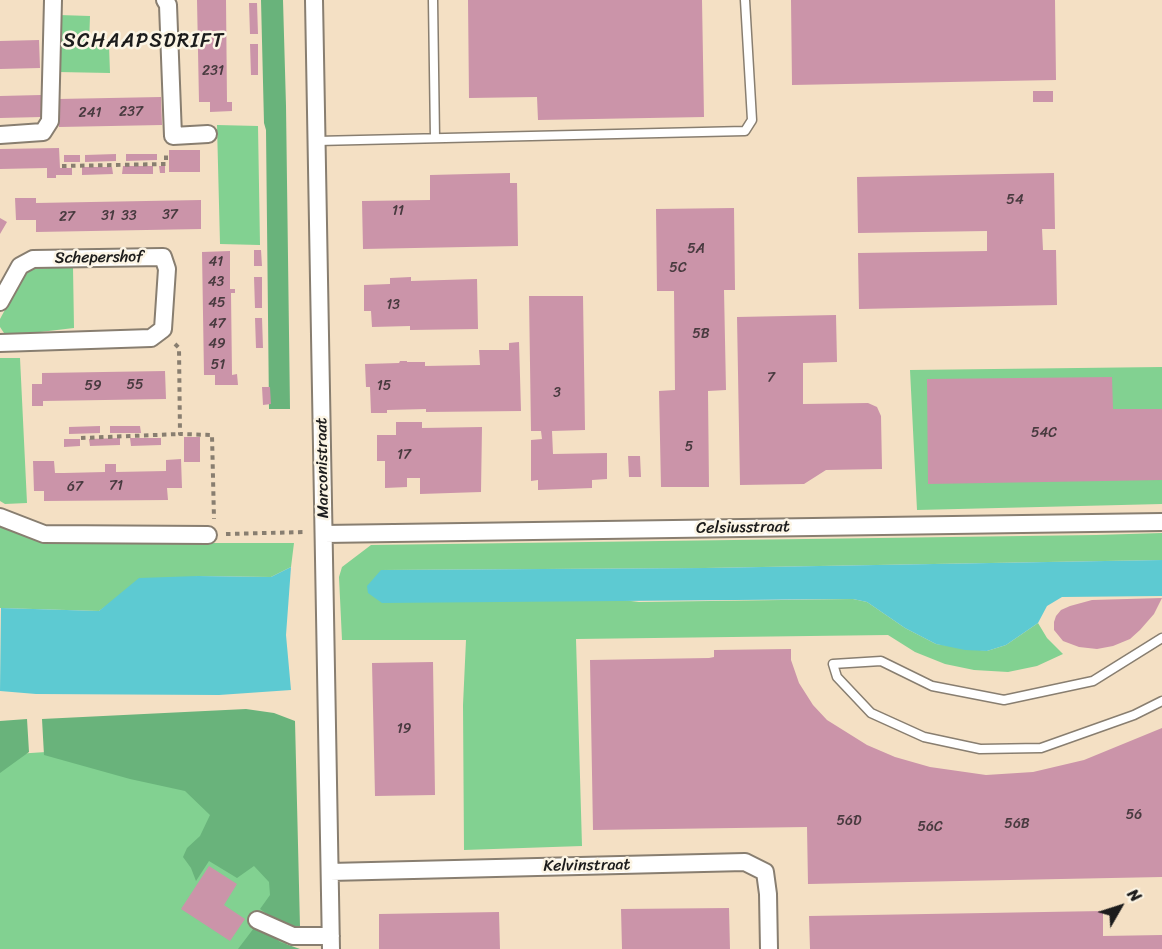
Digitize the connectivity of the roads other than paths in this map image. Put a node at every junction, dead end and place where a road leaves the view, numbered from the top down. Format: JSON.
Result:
{"nodes":[{"id":1,"x":53,"y":0,"type":"edge"},
{"id":2,"x":165,"y":0,"type":"edge"},
{"id":3,"x":314,"y":0,"type":"edge"},
{"id":4,"x":433,"y":0,"type":"edge"},
{"id":5,"x":745,"y":0,"type":"edge"},
{"id":6,"x":208,"y":134,"type":"dead end"},
{"id":7,"x":0,"y":135,"type":"edge"},
{"id":8,"x":435,"y":138,"type":"junction"},
{"id":9,"x":317,"y":141,"type":"junction"},
{"id":10,"x":0,"y":302,"type":"edge"},
{"id":11,"x":0,"y":343,"type":"edge"},
{"id":12,"x":0,"y":517,"type":"edge"},
{"id":13,"x":1162,"y":522,"type":"edge"},
{"id":14,"x":324,"y":534,"type":"junction"},
{"id":15,"x":208,"y":535,"type":"road end"},
{"id":16,"x":1162,"y":638,"type":"edge"},
{"id":17,"x":1162,"y":701,"type":"edge"},
{"id":18,"x":330,"y":872,"type":"junction"},
{"id":19,"x":256,"y":920,"type":"dead end"},
{"id":20,"x":331,"y":943,"type":"edge"},
{"id":21,"x":769,"y":949,"type":"edge"}],
"edges":[{"from":1,"to":7,"type":"street"},
{"from":2,"to":6,"type":"street"},
{"from":3,"to":9,"type":"street","name":"Marconistraat"},
{"from":4,"to":8,"type":"lane"},
{"from":5,"to":8,"type":"lane"},
{"from":8,"to":9,"type":"lane"},
{"from":9,"to":14,"type":"street","name":"Marconistraat"},
{"from":10,"to":11,"type":"street","name":"Schepershof"},
{"from":12,"to":15,"type":"street"},
{"from":13,"to":14,"type":"street","name":"Celsiusstraat"},
{"from":14,"to":18,"type":"street","name":"Marconistraat"},
{"from":16,"to":17,"type":"lane"},
{"from":18,"to":20,"type":"street","name":"Marconistraat"},
{"from":18,"to":21,"type":"street","name":"Kelvinstraat"},
{"from":19,"to":20,"type":"street","name":"Marconistraat"}]}
